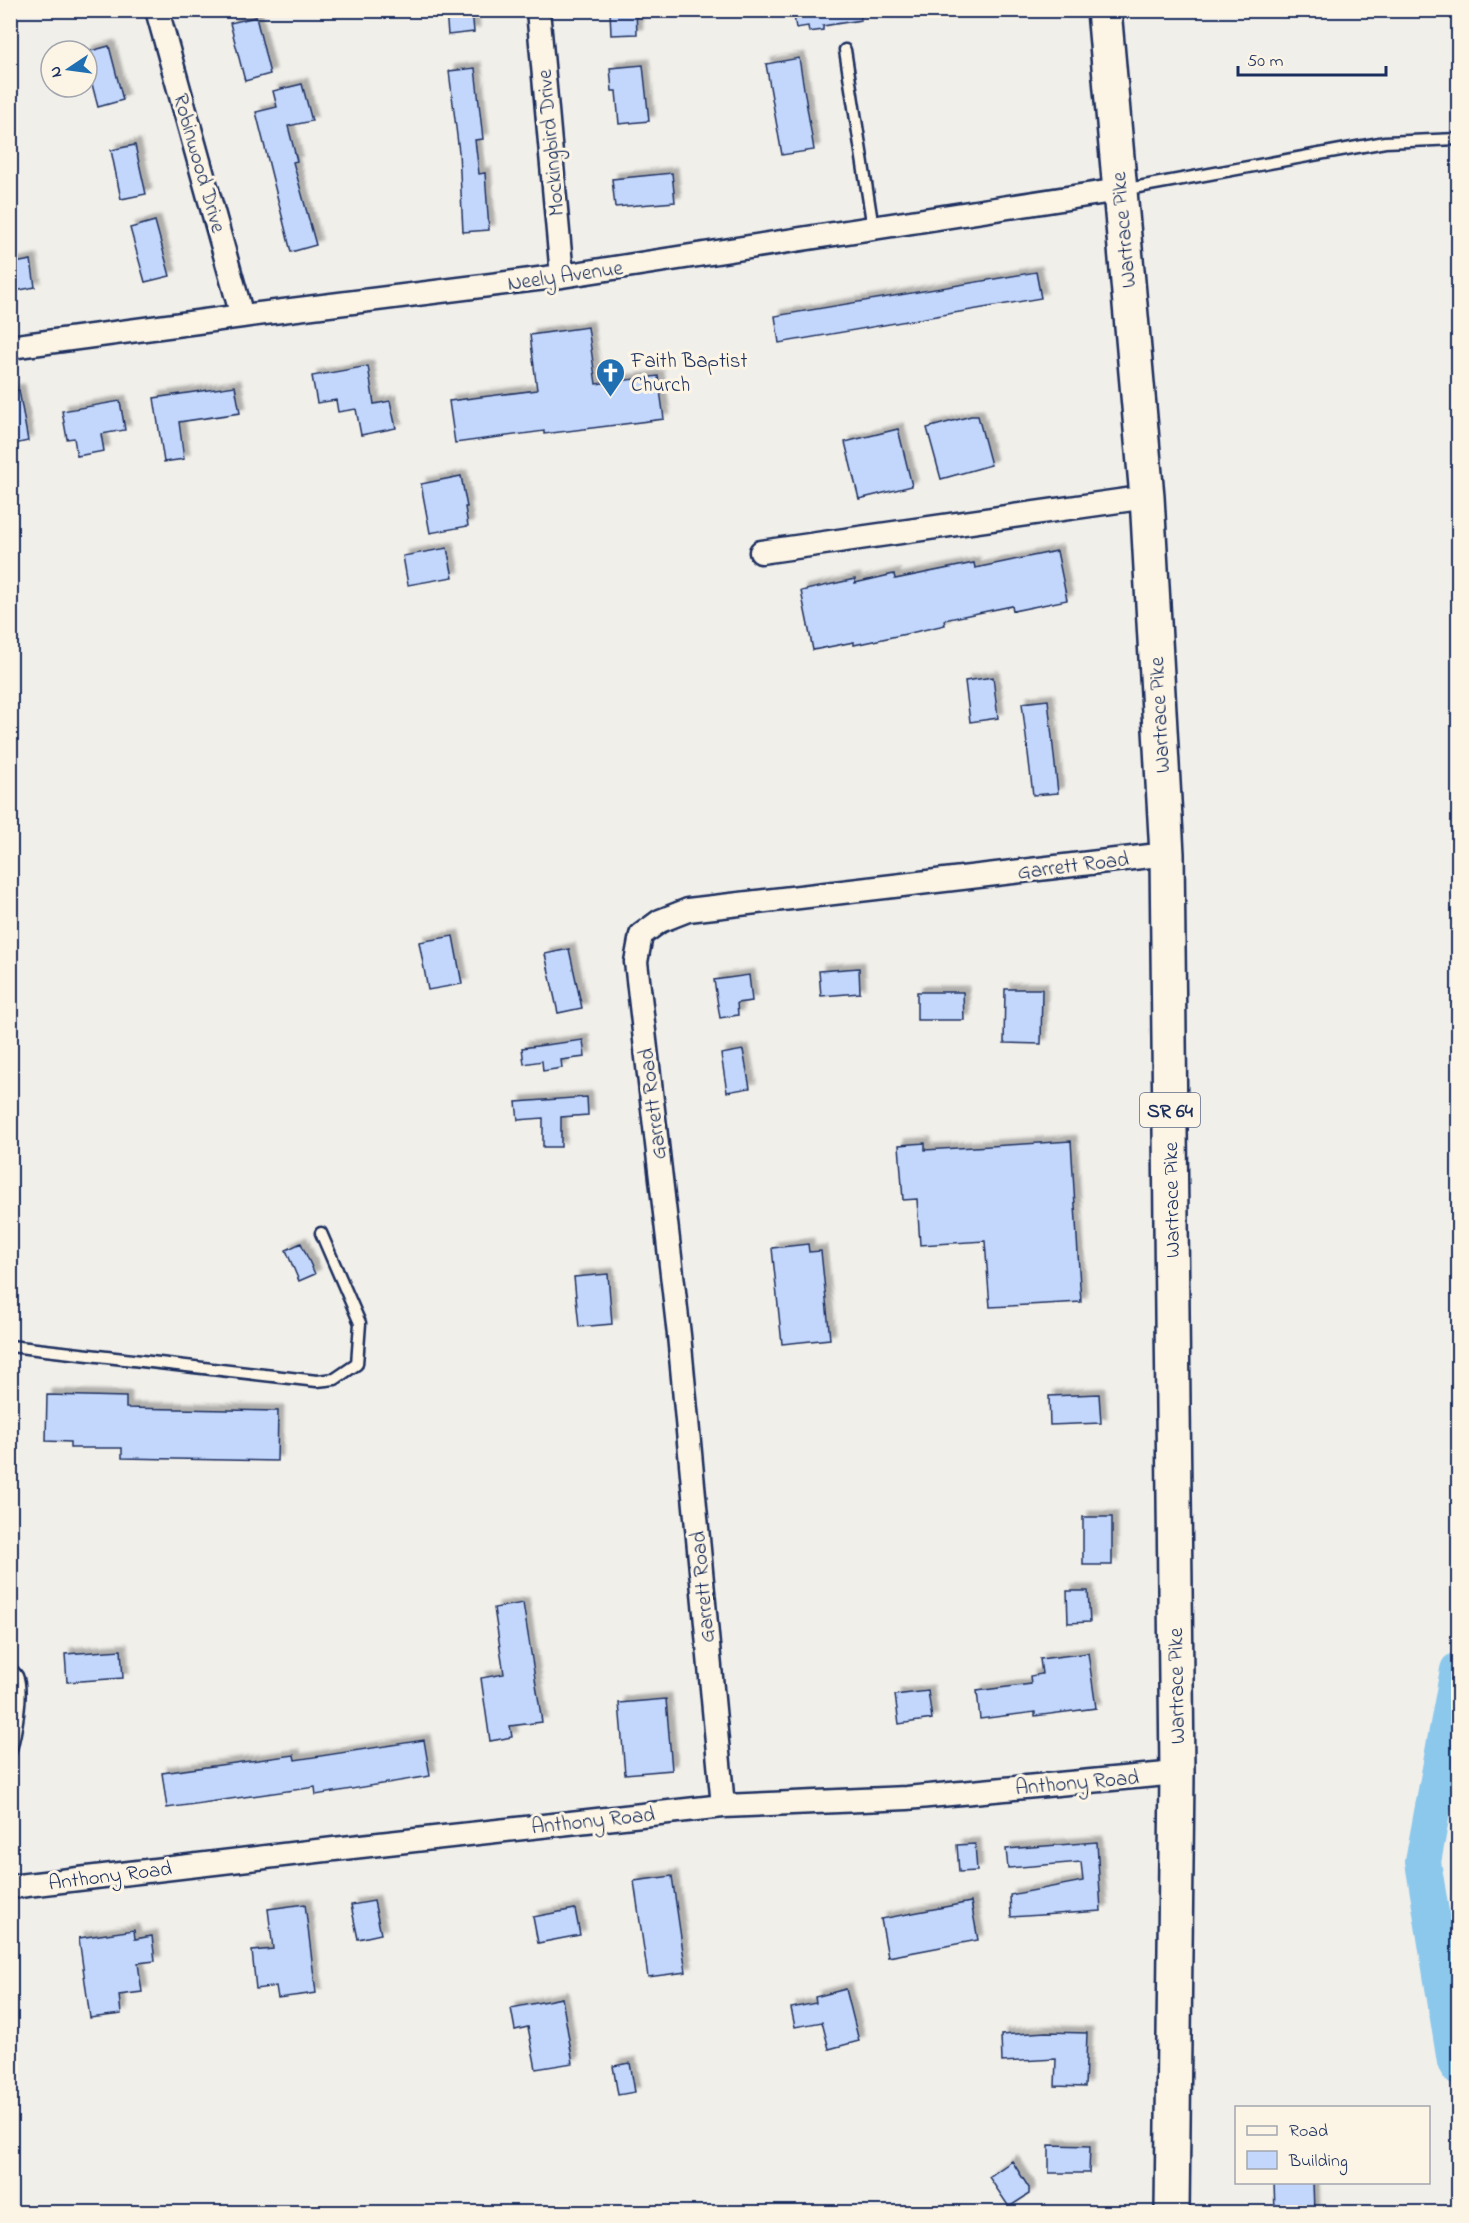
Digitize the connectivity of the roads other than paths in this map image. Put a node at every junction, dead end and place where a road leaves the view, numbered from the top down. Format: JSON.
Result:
{"nodes":[{"id":1,"x":157,"y":10,"type":"edge"},
{"id":2,"x":538,"y":10,"type":"edge"},
{"id":3,"x":1104,"y":10,"type":"edge"},
{"id":4,"x":845,"y":50,"type":"dead end"},
{"id":5,"x":1458,"y":139,"type":"edge"},
{"id":6,"x":1119,"y":190,"type":"junction"},
{"id":7,"x":873,"y":228,"type":"junction"},
{"id":8,"x":562,"y":276,"type":"junction"},
{"id":9,"x":242,"y":316,"type":"junction"},
{"id":10,"x":10,"y":347,"type":"edge"},
{"id":11,"x":1147,"y":497,"type":"junction"},
{"id":12,"x":761,"y":552,"type":"dead end"},
{"id":13,"x":1167,"y":854,"type":"junction"},
{"id":14,"x":321,"y":1233,"type":"dead end"},
{"id":15,"x":10,"y":1346,"type":"edge"},
{"id":16,"x":10,"y":1668,"type":"edge"},
{"id":17,"x":10,"y":1753,"type":"edge"},
{"id":18,"x":1177,"y":1773,"type":"junction"},
{"id":19,"x":723,"y":1806,"type":"junction"},
{"id":20,"x":12,"y":1882,"type":"edge"},
{"id":21,"x":1172,"y":2212,"type":"edge"}],
"edges":[{"from":1,"to":9,"type":"street","name":"Robinwood Drive"},
{"from":2,"to":8,"type":"street","name":"Mockingbird Drive"},
{"from":3,"to":6,"type":"main road","name":"Wartrace Pike","number":"SR 64"},
{"from":4,"to":7,"type":"lane"},
{"from":5,"to":6,"type":"lane"},
{"from":6,"to":7,"type":"street","name":"Neely Avenue"},
{"from":6,"to":11,"type":"main road","name":"Wartrace Pike","number":"SR 64"},
{"from":7,"to":8,"type":"street","name":"Neely Avenue"},
{"from":8,"to":9,"type":"street","name":"Neely Avenue"},
{"from":9,"to":10,"type":"street","name":"Neely Avenue"},
{"from":11,"to":12,"type":"street"},
{"from":11,"to":13,"type":"main road","name":"Wartrace Pike","number":"SR 64"},
{"from":13,"to":18,"type":"main road","name":"Wartrace Pike","number":"SR 64"},
{"from":13,"to":19,"type":"street","name":"Garrett Road"},
{"from":14,"to":15,"type":"lane"},
{"from":16,"to":17,"type":"lane"},
{"from":18,"to":19,"type":"street","name":"Anthony Road"},
{"from":18,"to":21,"type":"main road","name":"Wartrace Pike","number":"SR 64"},
{"from":19,"to":20,"type":"street","name":"Anthony Road"}]}
